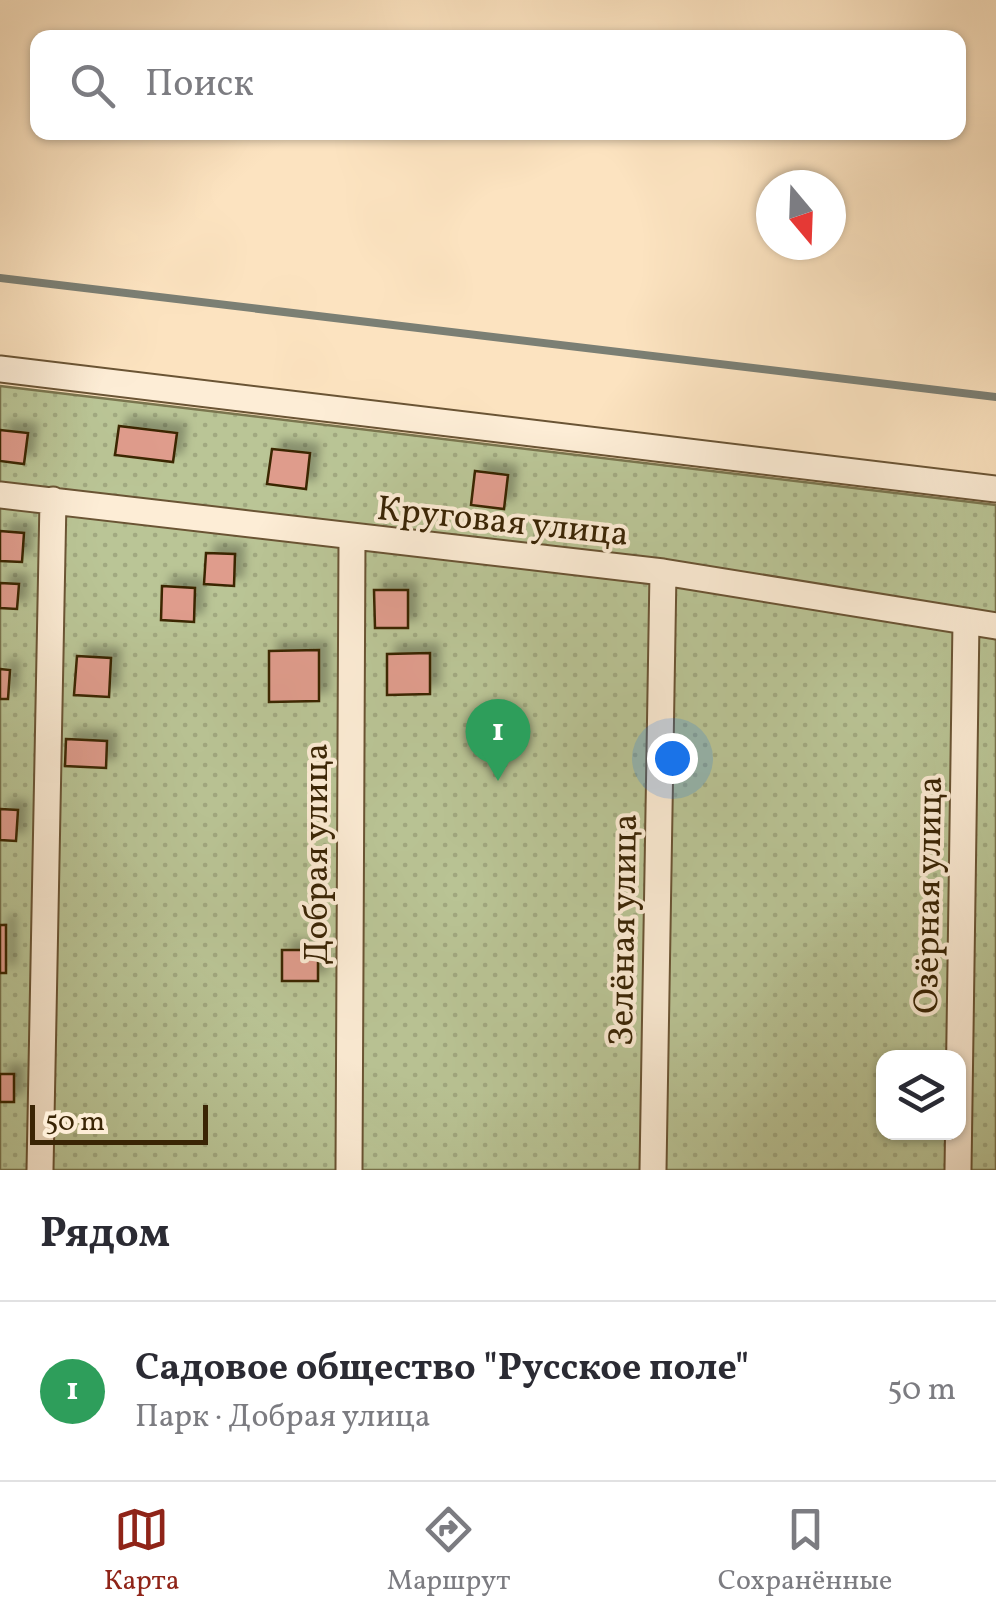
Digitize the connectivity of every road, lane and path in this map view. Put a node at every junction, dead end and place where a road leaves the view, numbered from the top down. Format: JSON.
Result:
{"nodes":[{"id":1,"x":0,"y":369,"type":"edge"},
{"id":2,"x":996,"y":489,"type":"edge"},
{"id":3,"x":0,"y":494,"type":"edge"},
{"id":4,"x":53,"y":500,"type":"junction"},
{"id":5,"x":352,"y":539,"type":"junction"},
{"id":6,"x":663,"y":572,"type":"junction"},
{"id":7,"x":966,"y":621,"type":"junction"},
{"id":8,"x":996,"y":626,"type":"edge"},
{"id":9,"x":40,"y":1170,"type":"edge"},
{"id":10,"x":349,"y":1170,"type":"edge"},
{"id":11,"x":653,"y":1170,"type":"edge"},
{"id":12,"x":958,"y":1170,"type":"edge"}],
"edges":[{"from":1,"to":2,"type":"street"},
{"from":3,"to":4,"type":"street","name":"Круговая улица"},
{"from":4,"to":5,"type":"street","name":"Круговая улица"},
{"from":4,"to":9,"type":"street"},
{"from":5,"to":6,"type":"street","name":"Круговая улица"},
{"from":5,"to":10,"type":"street","name":"Добрая улица"},
{"from":6,"to":7,"type":"street","name":"Круговая улица"},
{"from":6,"to":11,"type":"street","name":"Зелёная улица"},
{"from":7,"to":8,"type":"street","name":"Круговая улица"},
{"from":7,"to":12,"type":"street","name":"Озёрная улица"}]}
